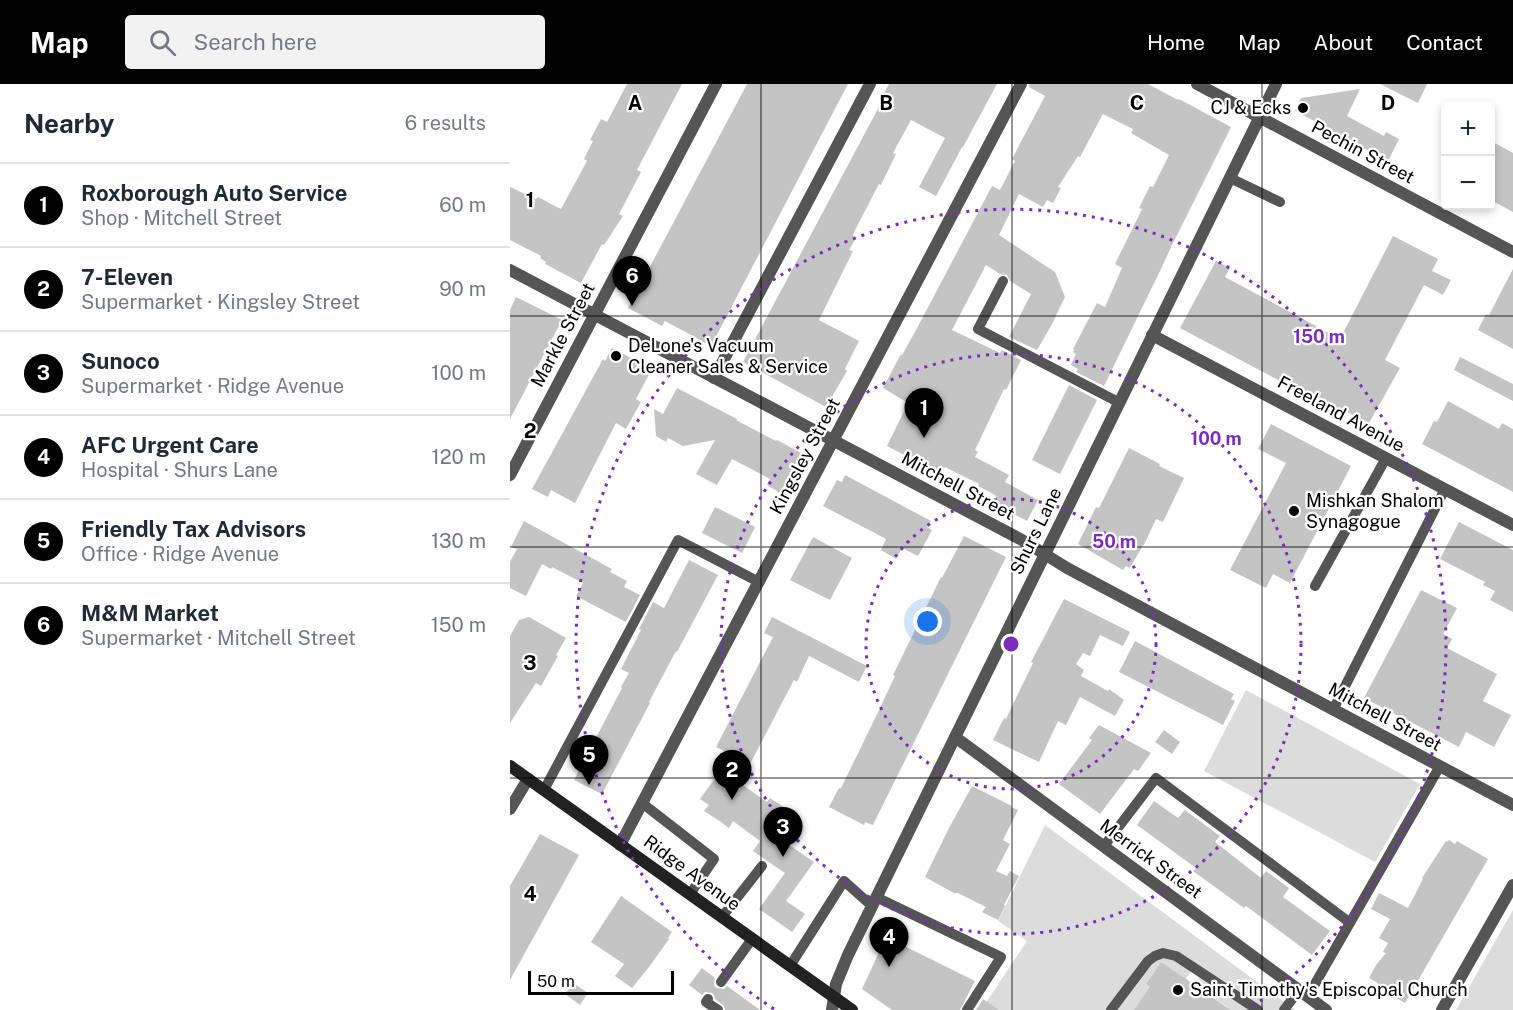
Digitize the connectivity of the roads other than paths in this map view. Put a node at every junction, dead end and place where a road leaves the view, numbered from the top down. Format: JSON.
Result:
{"nodes":[{"id":1,"x":717,"y":84,"type":"edge"},
{"id":2,"x":870,"y":84,"type":"edge"},
{"id":3,"x":1021,"y":84,"type":"edge"},
{"id":4,"x":1197,"y":84,"type":"edge"},
{"id":5,"x":1276,"y":84,"type":"edge"},
{"id":6,"x":1260,"y":118,"type":"junction"},
{"id":7,"x":1230,"y":178,"type":"junction"},
{"id":8,"x":1280,"y":202,"type":"dead end"},
{"id":9,"x":1513,"y":252,"type":"edge"},
{"id":10,"x":510,"y":270,"type":"edge"},
{"id":11,"x":1003,"y":281,"type":"dead end"},
{"id":12,"x":594,"y":314,"type":"junction"},
{"id":13,"x":1152,"y":335,"type":"junction"},
{"id":14,"x":714,"y":378,"type":"junction"},
{"id":15,"x":1120,"y":403,"type":"junction"},
{"id":16,"x":833,"y":440,"type":"junction"},
{"id":17,"x":1386,"y":458,"type":"junction"},
{"id":18,"x":510,"y":475,"type":"edge"},
{"id":19,"x":1445,"y":489,"type":"junction"},
{"id":20,"x":1513,"y":525,"type":"edge"},
{"id":21,"x":1045,"y":554,"type":"junction"},
{"id":22,"x":759,"y":582,"type":"junction"},
{"id":23,"x":1315,"y":586,"type":"dead end"},
{"id":24,"x":1333,"y":710,"type":"junction"},
{"id":25,"x":955,"y":737,"type":"junction"},
{"id":26,"x":510,"y":766,"type":"edge"},
{"id":27,"x":1440,"y":766,"type":"junction"},
{"id":28,"x":528,"y":779,"type":"junction"},
{"id":29,"x":543,"y":790,"type":"junction"},
{"id":30,"x":642,"y":803,"type":"junction"},
{"id":31,"x":1513,"y":805,"type":"edge"},
{"id":32,"x":510,"y":809,"type":"edge"},
{"id":33,"x":620,"y":844,"type":"junction"},
{"id":34,"x":1104,"y":846,"type":"junction"},
{"id":35,"x":762,"y":866,"type":"dead end"},
{"id":36,"x":1513,"y":885,"type":"edge"},
{"id":37,"x":690,"y":894,"type":"junction"},
{"id":38,"x":874,"y":901,"type":"junction"},
{"id":39,"x":722,"y":917,"type":"junction"},
{"id":40,"x":1349,"y":922,"type":"junction"},
{"id":41,"x":752,"y":939,"type":"junction"},
{"id":42,"x":790,"y":966,"type":"junction"},
{"id":43,"x":721,"y":982,"type":"dead end"},
{"id":44,"x":1303,"y":993,"type":"junction"},
{"id":45,"x":834,"y":997,"type":"junction"},
{"id":46,"x":708,"y":999,"type":"dead end"},
{"id":47,"x":717,"y":1010,"type":"edge"},
{"id":48,"x":832,"y":1010,"type":"edge"},
{"id":49,"x":852,"y":1010,"type":"edge"},
{"id":50,"x":967,"y":1010,"type":"edge"},
{"id":51,"x":1111,"y":1010,"type":"edge"},
{"id":52,"x":1258,"y":1010,"type":"edge"},
{"id":53,"x":1284,"y":1010,"type":"edge"},
{"id":54,"x":1326,"y":1010,"type":"edge"},
{"id":55,"x":1442,"y":1010,"type":"edge"}],
"edges":[{"from":1,"to":12,"type":"street","name":"Markle Street"},
{"from":2,"to":14,"type":"street"},
{"from":3,"to":16,"type":"street","name":"Kingsley Street"},
{"from":4,"to":6,"type":"street","name":"Pechin Street"},
{"from":5,"to":6,"type":"street","name":"Shurs Lane"},
{"from":6,"to":7,"type":"street","name":"Shurs Lane"},
{"from":6,"to":9,"type":"street","name":"Pechin Street"},
{"from":7,"to":8,"type":"lane"},
{"from":7,"to":13,"type":"street","name":"Shurs Lane"},
{"from":10,"to":12,"type":"street","name":"Mitchell Street"},
{"from":11,"to":15,"type":"lane"},
{"from":12,"to":14,"type":"street","name":"Mitchell Street"},
{"from":12,"to":18,"type":"street","name":"Markle Street"},
{"from":13,"to":15,"type":"street","name":"Shurs Lane"},
{"from":13,"to":17,"type":"street","name":"Freeland Avenue"},
{"from":14,"to":16,"type":"street","name":"Mitchell Street"},
{"from":15,"to":21,"type":"street","name":"Shurs Lane"},
{"from":16,"to":21,"type":"street","name":"Mitchell Street"},
{"from":16,"to":22,"type":"street","name":"Kingsley Street"},
{"from":17,"to":19,"type":"street","name":"Freeland Avenue"},
{"from":17,"to":23,"type":"lane"},
{"from":19,"to":20,"type":"street","name":"Freeland Avenue"},
{"from":19,"to":24,"type":"lane"},
{"from":21,"to":24,"type":"street","name":"Mitchell Street"},
{"from":21,"to":25,"type":"street","name":"Shurs Lane"},
{"from":22,"to":29,"type":"lane"},
{"from":22,"to":30,"type":"street","name":"Kingsley Street"},
{"from":24,"to":27,"type":"street","name":"Mitchell Street"},
{"from":25,"to":34,"type":"street","name":"Merrick Street"},
{"from":25,"to":38,"type":"street","name":"Shurs Lane"},
{"from":26,"to":28,"type":"main road","name":"Ridge Avenue"},
{"from":27,"to":31,"type":"street","name":"Mitchell Street"},
{"from":27,"to":40,"type":"lane"},
{"from":28,"to":29,"type":"main road","name":"Ridge Avenue"},
{"from":28,"to":32,"type":"street"},
{"from":29,"to":33,"type":"main road","name":"Ridge Avenue"},
{"from":30,"to":33,"type":"street","name":"Kingsley Street"},
{"from":30,"to":37,"type":"lane"},
{"from":33,"to":37,"type":"main road","name":"Ridge Avenue"},
{"from":34,"to":40,"type":"lane"},
{"from":34,"to":44,"type":"street","name":"Merrick Street"},
{"from":35,"to":39,"type":"lane"},
{"from":36,"to":55,"type":"street"},
{"from":37,"to":39,"type":"main road","name":"Ridge Avenue"},
{"from":38,"to":42,"type":"lane"},
{"from":38,"to":45,"type":"street","name":"Shurs Lane"},
{"from":38,"to":50,"type":"lane"},
{"from":39,"to":41,"type":"main road","name":"Ridge Avenue"},
{"from":40,"to":44,"type":"lane"},
{"from":41,"to":42,"type":"main road","name":"Ridge Avenue"},
{"from":41,"to":43,"type":"lane"},
{"from":42,"to":45,"type":"main road","name":"Ridge Avenue"},
{"from":44,"to":53,"type":"lane"},
{"from":44,"to":54,"type":"street","name":"Merrick Street"},
{"from":45,"to":48,"type":"street","name":"Shurs Lane"},
{"from":45,"to":49,"type":"main road","name":"Ridge Avenue"},
{"from":46,"to":47,"type":"lane"},
{"from":51,"to":52,"type":"lane"}]}
